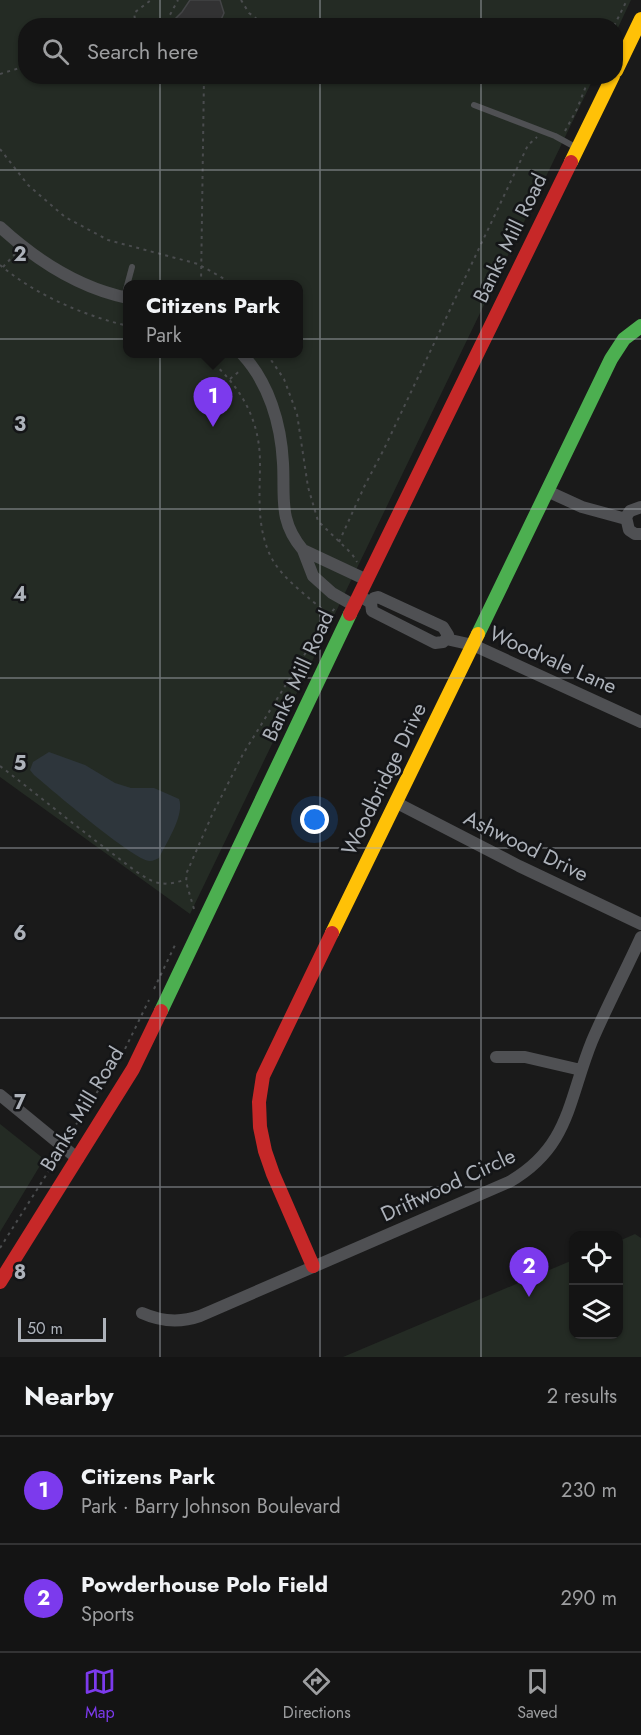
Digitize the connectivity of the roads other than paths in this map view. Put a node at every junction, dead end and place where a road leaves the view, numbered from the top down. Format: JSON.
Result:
{"nodes":[{"id":1,"x":641,"y":19,"type":"edge"},
{"id":2,"x":623,"y":55,"type":"edge"},
{"id":3,"x":609,"y":84,"type":"edge"},
{"id":4,"x":474,"y":105,"type":"dead end"},
{"id":5,"x":577,"y":148,"type":"junction"},
{"id":6,"x":0,"y":227,"type":"edge"},
{"id":7,"x":132,"y":267,"type":"dead end"},
{"id":8,"x":129,"y":280,"type":"edge"},
{"id":9,"x":123,"y":297,"type":"edge"},
{"id":10,"x":641,"y":326,"type":"edge"},
{"id":11,"x":245,"y":358,"type":"edge"},
{"id":12,"x":547,"y":490,"type":"junction"},
{"id":13,"x":641,"y":507,"type":"edge"},
{"id":14,"x":626,"y":519,"type":"junction"},
{"id":15,"x":641,"y":534,"type":"edge"},
{"id":16,"x":303,"y":550,"type":"junction"},
{"id":17,"x":362,"y":578,"type":"junction"},
{"id":18,"x":362,"y":602,"type":"junction"},
{"id":19,"x":473,"y":645,"type":"junction"},
{"id":20,"x":641,"y":722,"type":"edge"},
{"id":21,"x":395,"y":802,"type":"junction"},
{"id":22,"x":641,"y":924,"type":"edge"},
{"id":23,"x":641,"y":938,"type":"edge"},
{"id":24,"x":496,"y":1057,"type":"dead end"},
{"id":25,"x":581,"y":1070,"type":"junction"},
{"id":26,"x":0,"y":1095,"type":"edge"},
{"id":27,"x":78,"y":1159,"type":"junction"},
{"id":28,"x":313,"y":1266,"type":"junction"},
{"id":29,"x":0,"y":1282,"type":"edge"},
{"id":30,"x":142,"y":1313,"type":"dead end"}],
"edges":[{"from":1,"to":2,"type":"street"},
{"from":3,"to":5,"type":"street","name":"Banks Mill Road"},
{"from":4,"to":5,"type":"lane"},
{"from":5,"to":17,"type":"street","name":"Banks Mill Road"},
{"from":6,"to":9,"type":"street"},
{"from":7,"to":8,"type":"lane"},
{"from":10,"to":12,"type":"street","name":"Woodbridge Drive"},
{"from":11,"to":16,"type":"street","name":"Woodvale Lane"},
{"from":12,"to":14,"type":"street"},
{"from":12,"to":19,"type":"street","name":"Woodbridge Drive"},
{"from":13,"to":14,"type":"street"},
{"from":14,"to":15,"type":"street"},
{"from":16,"to":17,"type":"street"},
{"from":16,"to":18,"type":"street","name":"Woodvale Lane"},
{"from":17,"to":18,"type":"street","name":"Banks Mill Road"},
{"from":18,"to":19,"type":"street","name":"Woodvale Lane"},
{"from":18,"to":27,"type":"street","name":"Banks Mill Road"},
{"from":19,"to":20,"type":"street","name":"Woodvale Lane"},
{"from":19,"to":21,"type":"street","name":"Woodbridge Drive"},
{"from":21,"to":22,"type":"street","name":"Ashwood Drive"},
{"from":21,"to":28,"type":"street","name":"Woodbridge Drive"},
{"from":23,"to":25,"type":"street","name":"Driftwood Circle"},
{"from":24,"to":25,"type":"street"},
{"from":25,"to":28,"type":"street","name":"Driftwood Circle"},
{"from":26,"to":27,"type":"street"},
{"from":27,"to":29,"type":"street","name":"Banks Mill Road"},
{"from":28,"to":30,"type":"street","name":"Driftwood Circle"}]}
